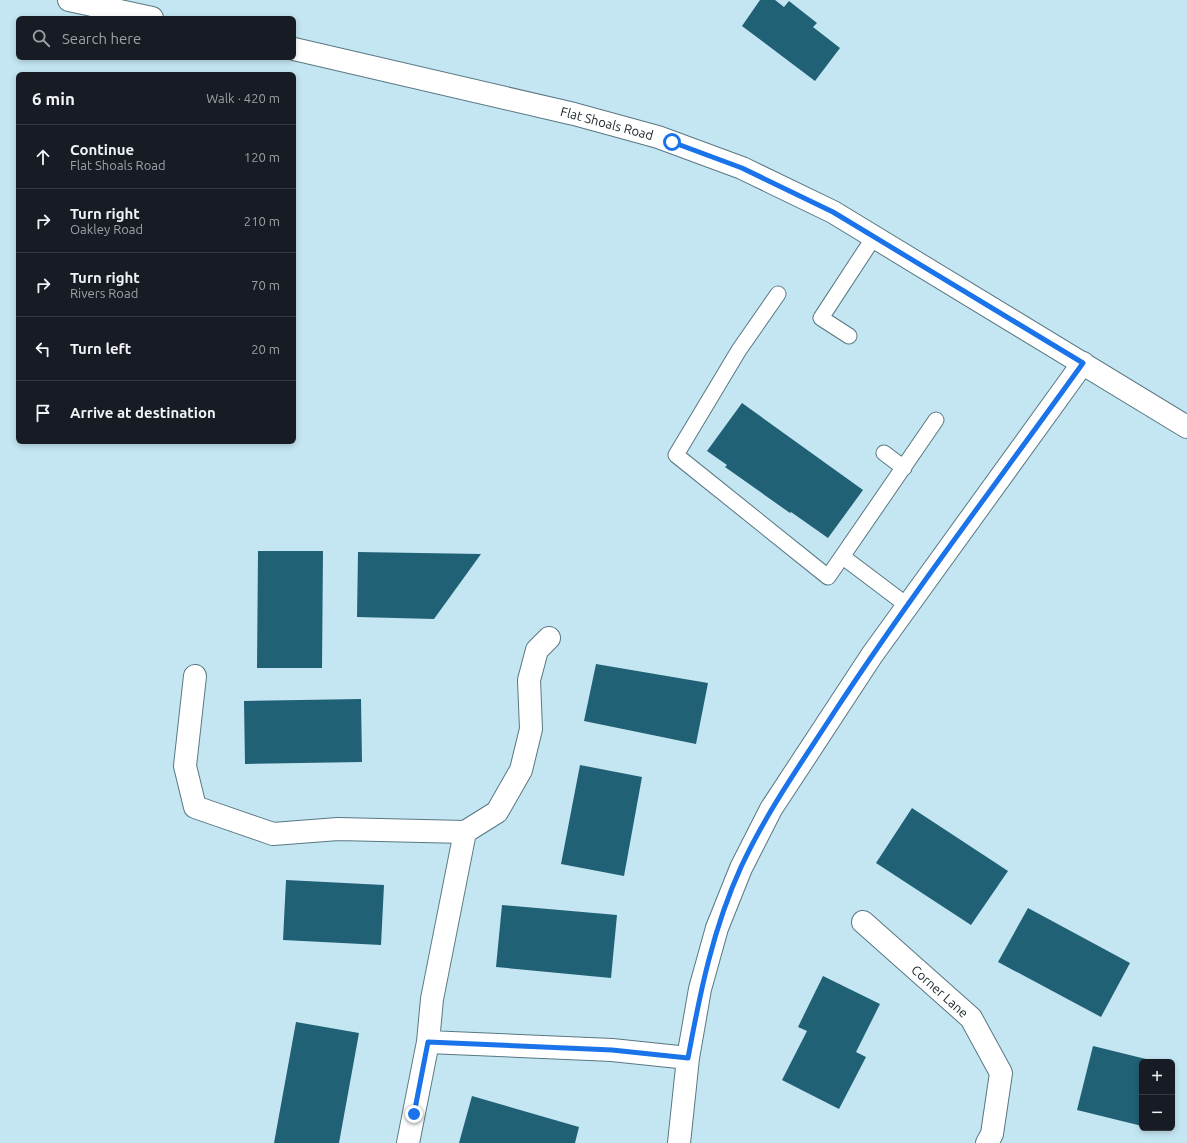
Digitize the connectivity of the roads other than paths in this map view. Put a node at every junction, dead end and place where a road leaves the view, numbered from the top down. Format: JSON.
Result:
{"nodes":[{"id":1,"x":76,"y":1,"type":"edge"},
{"id":2,"x":143,"y":16,"type":"edge"},
{"id":3,"x":296,"y":49,"type":"edge"},
{"id":4,"x":874,"y":237,"type":"junction"},
{"id":5,"x":778,"y":294,"type":"dead end"},
{"id":6,"x":849,"y":336,"type":"dead end"},
{"id":7,"x":1083,"y":363,"type":"junction"},
{"id":8,"x":936,"y":420,"type":"dead end"},
{"id":9,"x":1187,"y":427,"type":"edge"},
{"id":10,"x":884,"y":453,"type":"dead end"},
{"id":11,"x":904,"y":468,"type":"junction"},
{"id":12,"x":843,"y":557,"type":"junction"},
{"id":13,"x":908,"y":606,"type":"junction"},
{"id":14,"x":548,"y":638,"type":"dead end"},
{"id":15,"x":195,"y":676,"type":"dead end"},
{"id":16,"x":465,"y":832,"type":"junction"},
{"id":17,"x":863,"y":922,"type":"dead end"},
{"id":18,"x":428,"y":1042,"type":"junction"},
{"id":19,"x":688,"y":1058,"type":"junction"},
{"id":20,"x":408,"y":1143,"type":"edge"},
{"id":21,"x":679,"y":1143,"type":"edge"},
{"id":22,"x":987,"y":1143,"type":"edge"}],
"edges":[{"from":1,"to":2,"type":"street"},
{"from":3,"to":4,"type":"street","name":"Flat Shoals Road"},
{"from":4,"to":6,"type":"lane"},
{"from":4,"to":7,"type":"street","name":"Flat Shoals Road"},
{"from":5,"to":12,"type":"lane"},
{"from":7,"to":9,"type":"street","name":"Flat Shoals Road"},
{"from":7,"to":13,"type":"street"},
{"from":8,"to":11,"type":"lane"},
{"from":10,"to":11,"type":"lane"},
{"from":11,"to":12,"type":"lane"},
{"from":12,"to":13,"type":"lane"},
{"from":13,"to":19,"type":"street"},
{"from":14,"to":16,"type":"street"},
{"from":15,"to":16,"type":"street"},
{"from":16,"to":18,"type":"street"},
{"from":17,"to":22,"type":"street","name":"Corner Lane"},
{"from":18,"to":19,"type":"street"},
{"from":18,"to":20,"type":"street"},
{"from":19,"to":21,"type":"street"}]}
